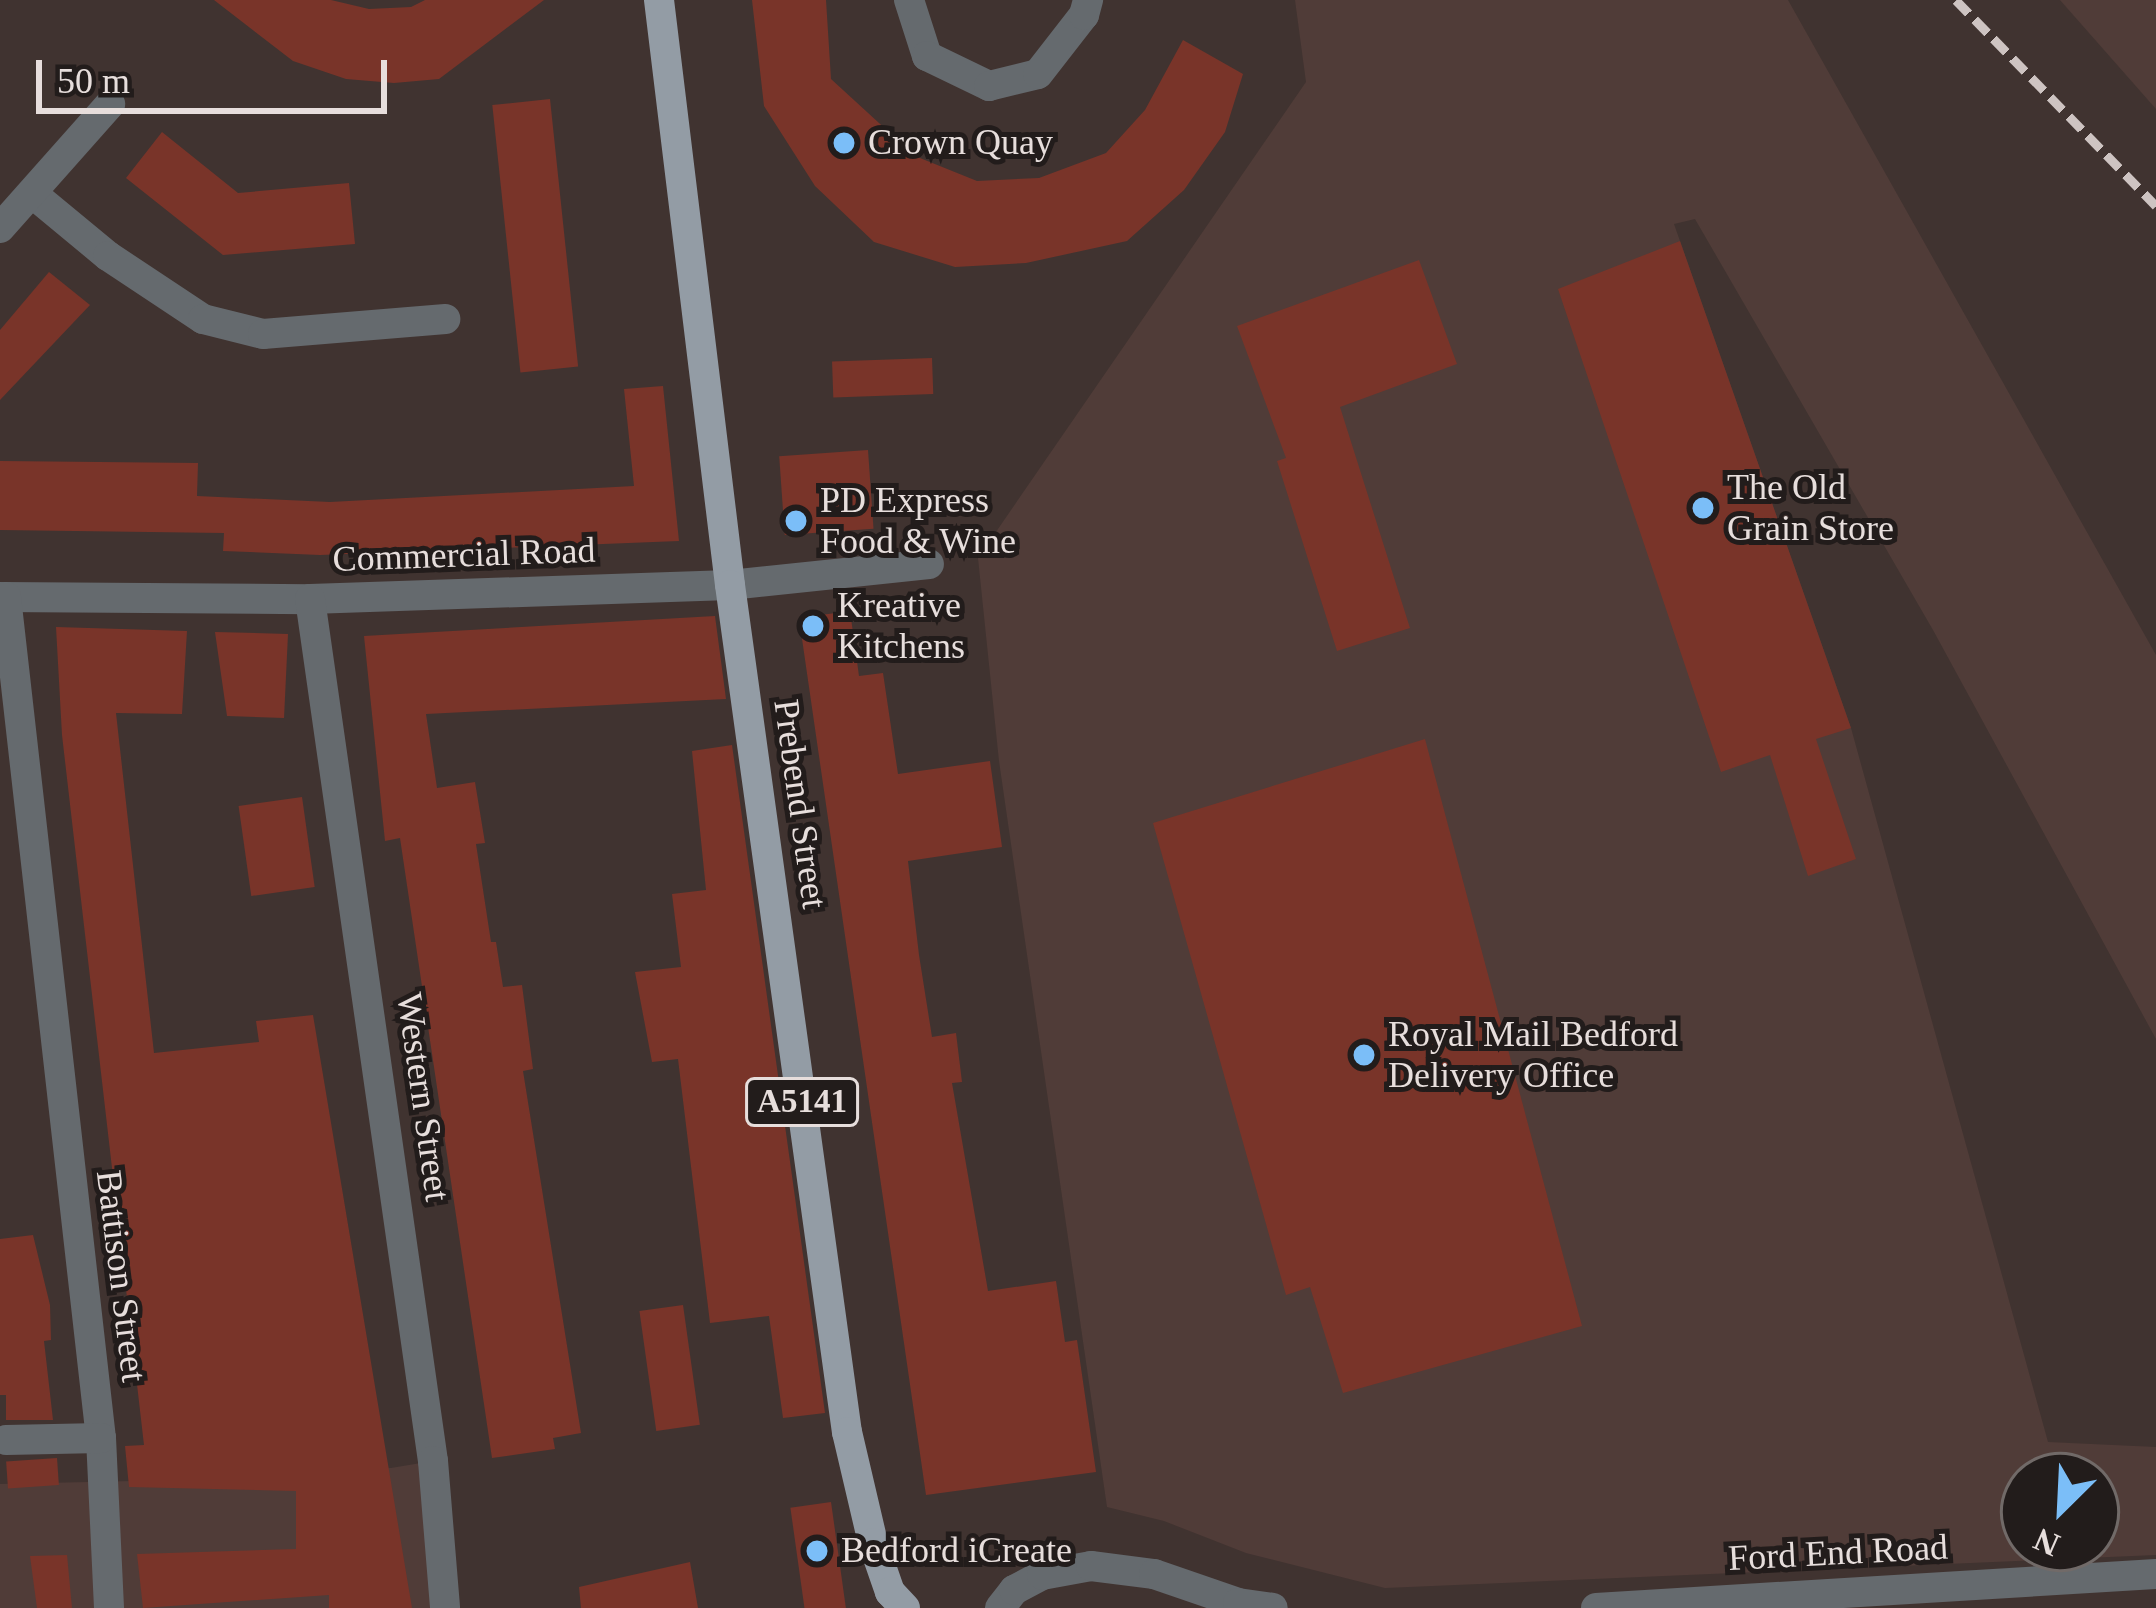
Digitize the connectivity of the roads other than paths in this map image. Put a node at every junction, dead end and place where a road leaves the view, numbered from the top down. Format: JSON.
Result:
{"nodes":[{"id":1,"x":659,"y":0,"type":"edge"},
{"id":2,"x":909,"y":0,"type":"edge"},
{"id":3,"x":1088,"y":0,"type":"edge"},
{"id":4,"x":110,"y":104,"type":"dead end"},
{"id":5,"x":33,"y":194,"type":"junction"},
{"id":6,"x":0,"y":228,"type":"edge"},
{"id":7,"x":446,"y":319,"type":"dead end"},
{"id":8,"x":929,"y":564,"type":"dead end"},
{"id":9,"x":730,"y":585,"type":"junction"},
{"id":10,"x":3,"y":597,"type":"edge"},
{"id":11,"x":310,"y":599,"type":"junction"},
{"id":12,"x":101,"y":1438,"type":"junction"},
{"id":13,"x":6,"y":1440,"type":"dead end"},
{"id":14,"x":2156,"y":1574,"type":"edge"},
{"id":15,"x":109,"y":1608,"type":"edge"},
{"id":16,"x":445,"y":1608,"type":"edge"},
{"id":17,"x":905,"y":1608,"type":"edge"},
{"id":18,"x":1000,"y":1608,"type":"edge"},
{"id":19,"x":1273,"y":1608,"type":"edge"},
{"id":20,"x":1596,"y":1608,"type":"edge"}],
"edges":[{"from":1,"to":9,"type":"main road","name":"Prebend Street","number":"A5141"},
{"from":2,"to":3,"type":"street"},
{"from":4,"to":5,"type":"street"},
{"from":5,"to":6,"type":"street"},
{"from":5,"to":7,"type":"street"},
{"from":8,"to":9,"type":"street","name":"Commercial Road"},
{"from":9,"to":11,"type":"street","name":"Commercial Road"},
{"from":9,"to":17,"type":"main road","name":"Prebend Street","number":"A5141"},
{"from":10,"to":11,"type":"street","name":"Commercial Road"},
{"from":10,"to":12,"type":"street","name":"Battison Street"},
{"from":11,"to":16,"type":"street","name":"Western Street"},
{"from":12,"to":13,"type":"street"},
{"from":12,"to":15,"type":"street","name":"Battison Street"},
{"from":14,"to":20,"type":"street","name":"Ford End Road"},
{"from":18,"to":19,"type":"street"}]}
